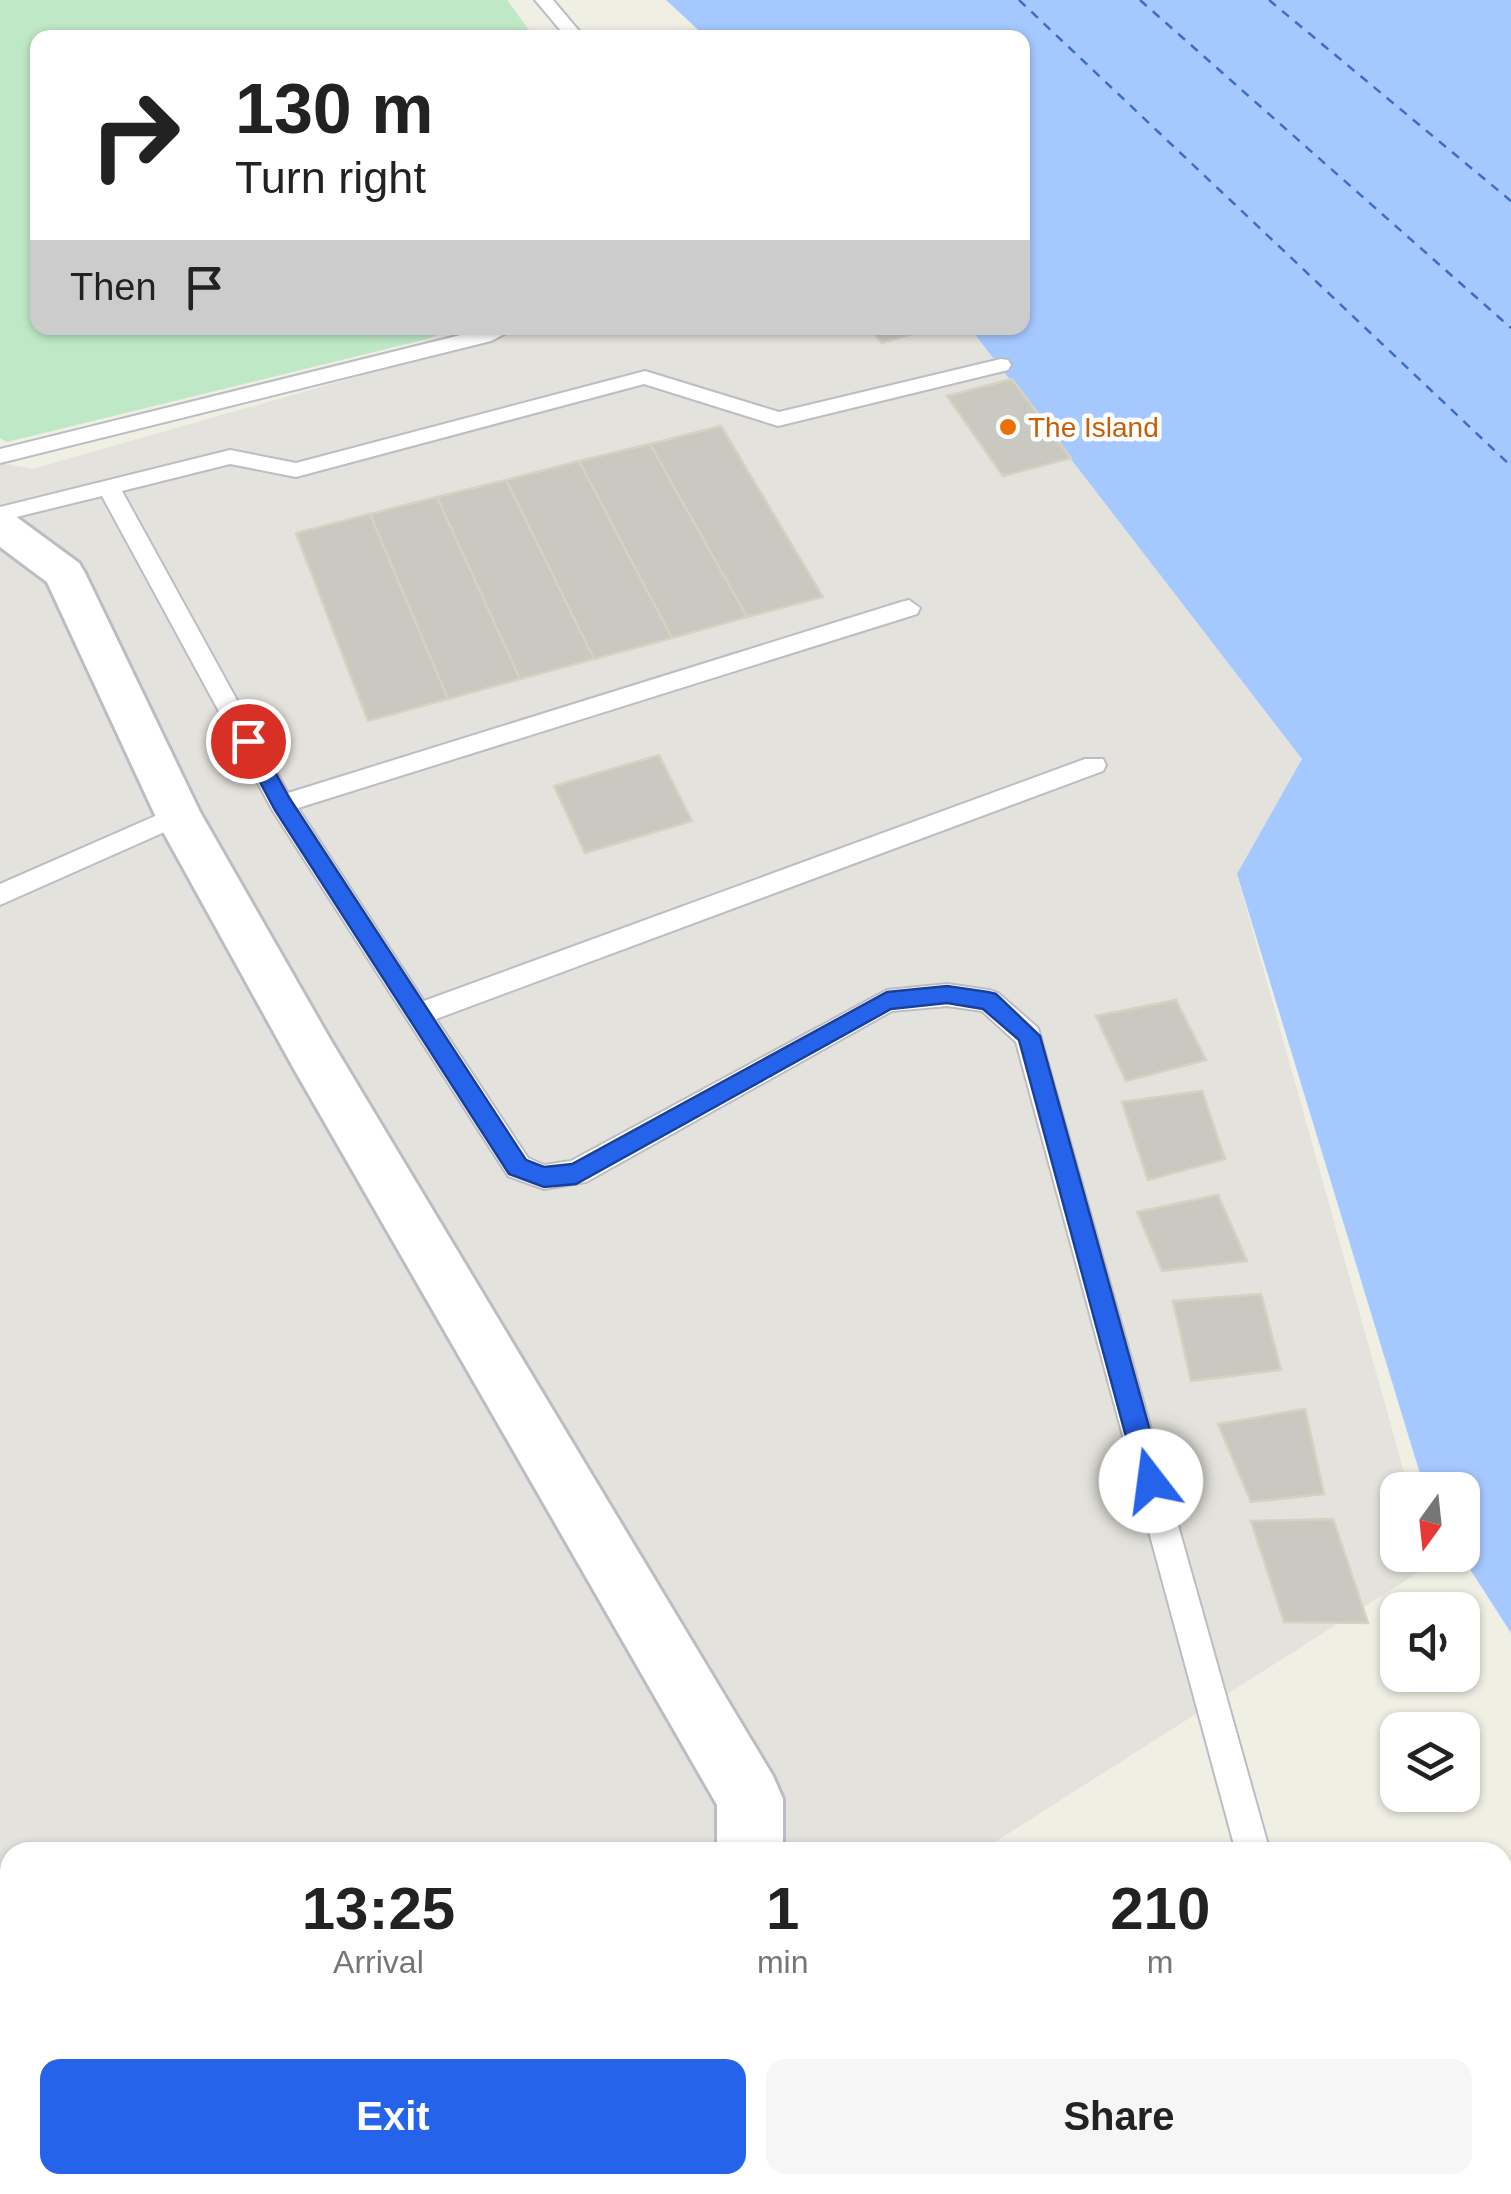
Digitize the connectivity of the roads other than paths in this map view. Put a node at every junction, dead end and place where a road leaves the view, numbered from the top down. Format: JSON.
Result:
{"nodes":[{"id":1,"x":544,"y":0,"type":"edge"},
{"id":2,"x":570,"y":30,"type":"edge"},
{"id":3,"x":491,"y":335,"type":"edge"},
{"id":4,"x":1001,"y":365,"type":"dead end"},
{"id":5,"x":0,"y":456,"type":"edge"},
{"id":6,"x":109,"y":488,"type":"junction"},
{"id":7,"x":0,"y":514,"type":"edge"},
{"id":8,"x":0,"y":526,"type":"edge"},
{"id":9,"x":909,"y":608,"type":"dead end"},
{"id":10,"x":1094,"y":765,"type":"dead end"},
{"id":11,"x":282,"y":804,"type":"junction"},
{"id":12,"x":178,"y":815,"type":"junction"},
{"id":13,"x":0,"y":894,"type":"edge"},
{"id":14,"x":418,"y":1014,"type":"junction"},
{"id":15,"x":750,"y":1842,"type":"edge"},
{"id":16,"x":1249,"y":1842,"type":"edge"}],
"edges":[{"from":1,"to":2,"type":"lane"},
{"from":3,"to":5,"type":"lane"},
{"from":4,"to":6,"type":"lane"},
{"from":6,"to":7,"type":"lane"},
{"from":6,"to":11,"type":"lane"},
{"from":8,"to":12,"type":"street"},
{"from":9,"to":11,"type":"lane"},
{"from":10,"to":14,"type":"lane"},
{"from":11,"to":14,"type":"lane"},
{"from":12,"to":13,"type":"lane"},
{"from":12,"to":15,"type":"street"},
{"from":14,"to":16,"type":"lane"}]}
